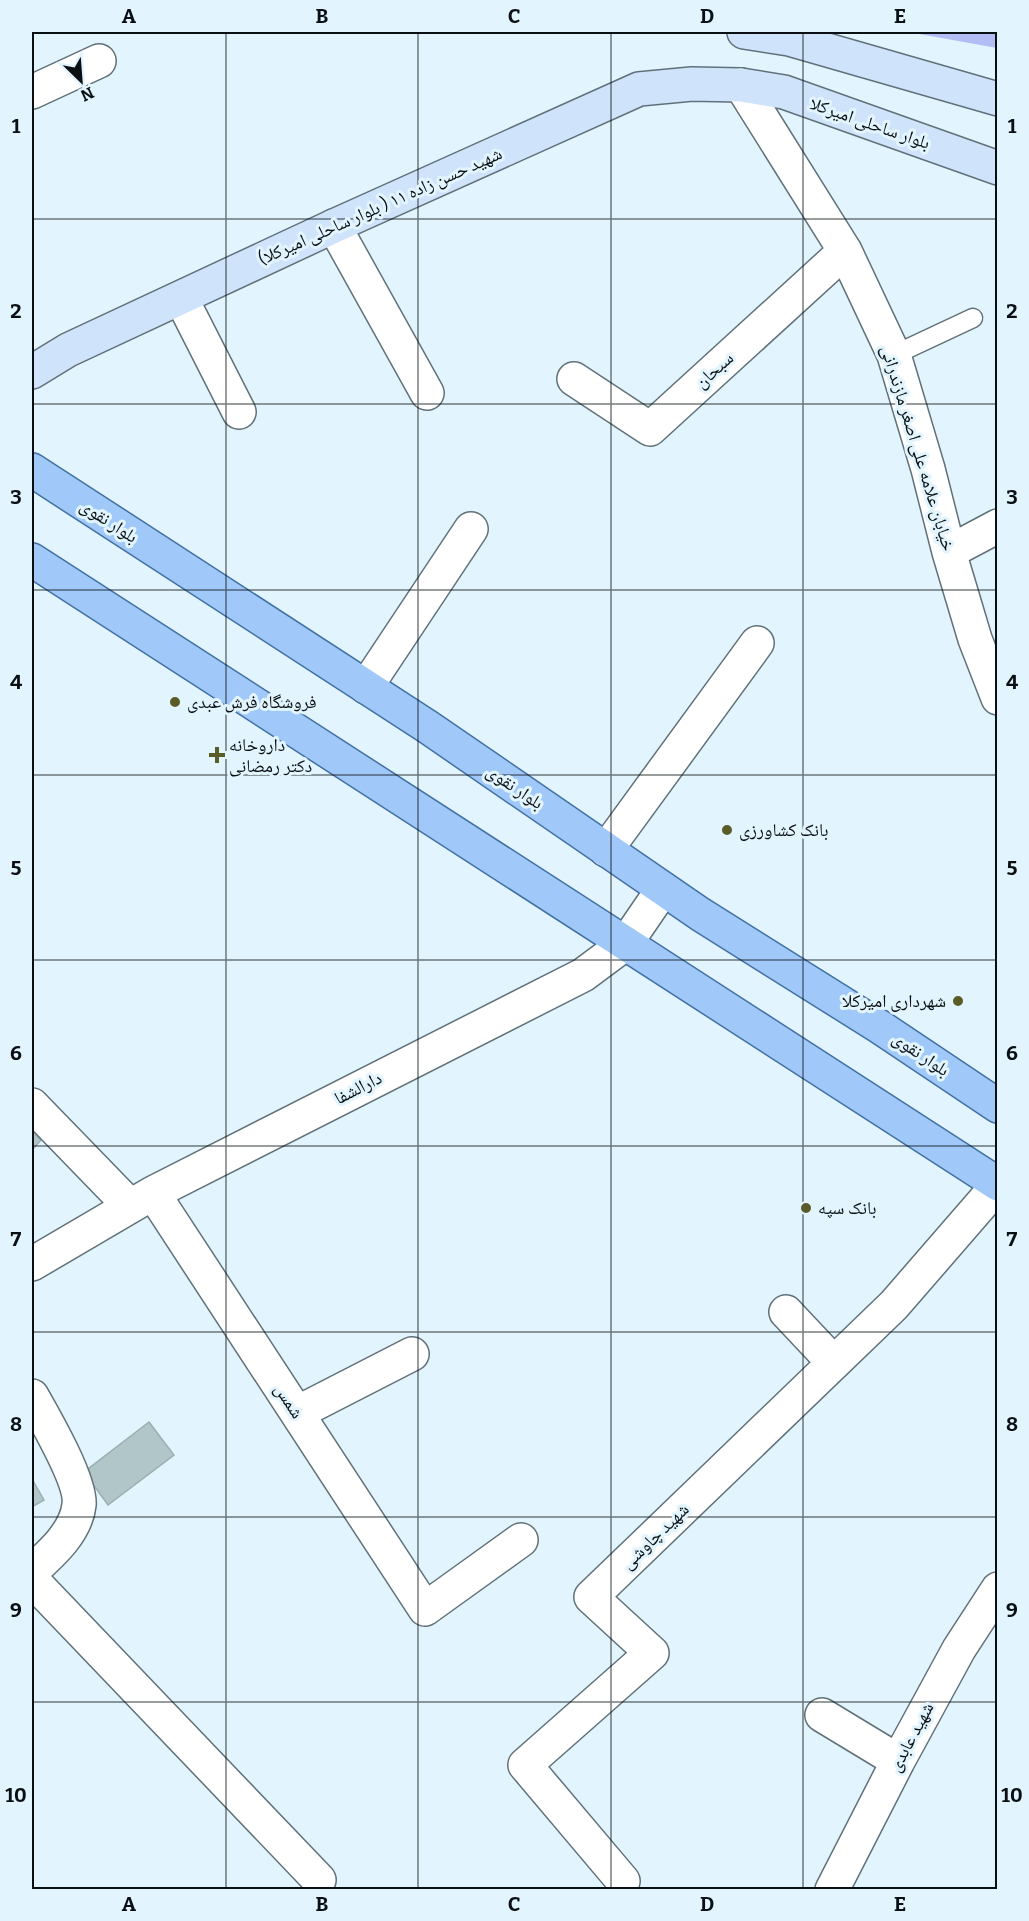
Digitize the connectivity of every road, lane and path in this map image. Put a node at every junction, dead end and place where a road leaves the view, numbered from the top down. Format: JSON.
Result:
{"nodes":[{"id":1,"x":744,"y":32,"type":"edge"},
{"id":2,"x":99,"y":61,"type":"dead end"},
{"id":3,"x":741,"y":85,"type":"junction"},
{"id":4,"x":32,"y":92,"type":"edge"},
{"id":5,"x":998,"y":99,"type":"edge"},
{"id":6,"x":998,"y":168,"type":"edge"},
{"id":7,"x":334,"y":226,"type":"junction"},
{"id":8,"x":845,"y":250,"type":"junction"},
{"id":9,"x":181,"y":298,"type":"junction"},
{"id":10,"x":973,"y":318,"type":"dead end"},
{"id":11,"x":894,"y":356,"type":"junction"},
{"id":12,"x":32,"y":372,"type":"edge"},
{"id":13,"x":574,"y":379,"type":"dead end"},
{"id":14,"x":427,"y":393,"type":"dead end"},
{"id":15,"x":239,"y":412,"type":"dead end"},
{"id":16,"x":34,"y":479,"type":"edge"},
{"id":17,"x":998,"y":525,"type":"edge"},
{"id":18,"x":471,"y":530,"type":"dead end"},
{"id":19,"x":949,"y":552,"type":"junction"},
{"id":20,"x":32,"y":561,"type":"edge"},
{"id":21,"x":757,"y":643,"type":"dead end"},
{"id":22,"x":366,"y":687,"type":"junction"},
{"id":23,"x":998,"y":698,"type":"edge"},
{"id":24,"x":606,"y":850,"type":"junction"},
{"id":25,"x":663,"y":889,"type":"junction"},
{"id":26,"x":626,"y":943,"type":"junction"},
{"id":27,"x":32,"y":1105,"type":"edge"},
{"id":28,"x":998,"y":1106,"type":"edge"},
{"id":29,"x":998,"y":1184,"type":"edge"},
{"id":30,"x":141,"y":1199,"type":"junction"},
{"id":31,"x":32,"y":1264,"type":"edge"},
{"id":32,"x":786,"y":1312,"type":"dead end"},
{"id":33,"x":412,"y":1354,"type":"dead end"},
{"id":34,"x":834,"y":1363,"type":"junction"},
{"id":35,"x":32,"y":1396,"type":"edge"},
{"id":36,"x":297,"y":1413,"type":"junction"},
{"id":37,"x":521,"y":1540,"type":"dead end"},
{"id":38,"x":32,"y":1571,"type":"edge"},
{"id":39,"x":32,"y":1580,"type":"edge"},
{"id":40,"x":998,"y":1589,"type":"edge"},
{"id":41,"x":822,"y":1715,"type":"dead end"},
{"id":42,"x":898,"y":1761,"type":"junction"},
{"id":43,"x":319,"y":1880,"type":"dead end"},
{"id":44,"x":623,"y":1881,"type":"dead end"},
{"id":45,"x":832,"y":1890,"type":"edge"}],
"edges":[{"from":1,"to":5,"type":"main road"},
{"from":2,"to":4,"type":"street"},
{"from":3,"to":6,"type":"main road","name":"بلوار ساحلی امیرکلا"},
{"from":3,"to":7,"type":"main road","name":"شهید حسن زاده ۱۱ ( بلوار ساحلی امیرکلا)"},
{"from":3,"to":8,"type":"street","name":"خیابان علامه علی اصغر مازندرانی"},
{"from":7,"to":9,"type":"main road","name":"شهید حسن زاده ۱۱ ( بلوار ساحلی امیرکلا)"},
{"from":7,"to":14,"type":"street"},
{"from":8,"to":11,"type":"street","name":"خیابان علامه علی اصغر مازندرانی"},
{"from":8,"to":13,"type":"street","name":"سبحان"},
{"from":9,"to":12,"type":"main road","name":"شهید حسن زاده ۱۱ ( بلوار ساحلی امیرکلا)"},
{"from":9,"to":15,"type":"street"},
{"from":10,"to":11,"type":"lane"},
{"from":11,"to":19,"type":"street","name":"خیابان علامه علی اصغر مازندرانی"},
{"from":16,"to":22,"type":"main road","name":"بلوار نقوی"},
{"from":17,"to":19,"type":"street"},
{"from":18,"to":22,"type":"street"},
{"from":19,"to":23,"type":"street","name":"خیابان علامه علی اصغر مازندرانی"},
{"from":20,"to":26,"type":"main road"},
{"from":21,"to":24,"type":"street"},
{"from":22,"to":24,"type":"main road","name":"بلوار نقوی"},
{"from":24,"to":25,"type":"main road","name":"بلوار نقوی"},
{"from":25,"to":26,"type":"street","name":"دارالشفا"},
{"from":25,"to":28,"type":"main road","name":"بلوار نقوی"},
{"from":26,"to":29,"type":"main road"},
{"from":26,"to":30,"type":"street","name":"دارالشفا"},
{"from":27,"to":30,"type":"street","name":"شمس"},
{"from":29,"to":34,"type":"street","name":"شهید چاوشی"},
{"from":30,"to":31,"type":"street","name":"دارالشفا"},
{"from":30,"to":36,"type":"street","name":"شمس"},
{"from":32,"to":34,"type":"street"},
{"from":33,"to":36,"type":"street"},
{"from":34,"to":44,"type":"street","name":"شهید چاوشی"},
{"from":35,"to":38,"type":"street"},
{"from":36,"to":37,"type":"street","name":"شمس"},
{"from":39,"to":43,"type":"street"},
{"from":40,"to":42,"type":"street","name":"شهید عابدی"},
{"from":41,"to":42,"type":"street"},
{"from":42,"to":45,"type":"street","name":"شهید عابدی"}]}
